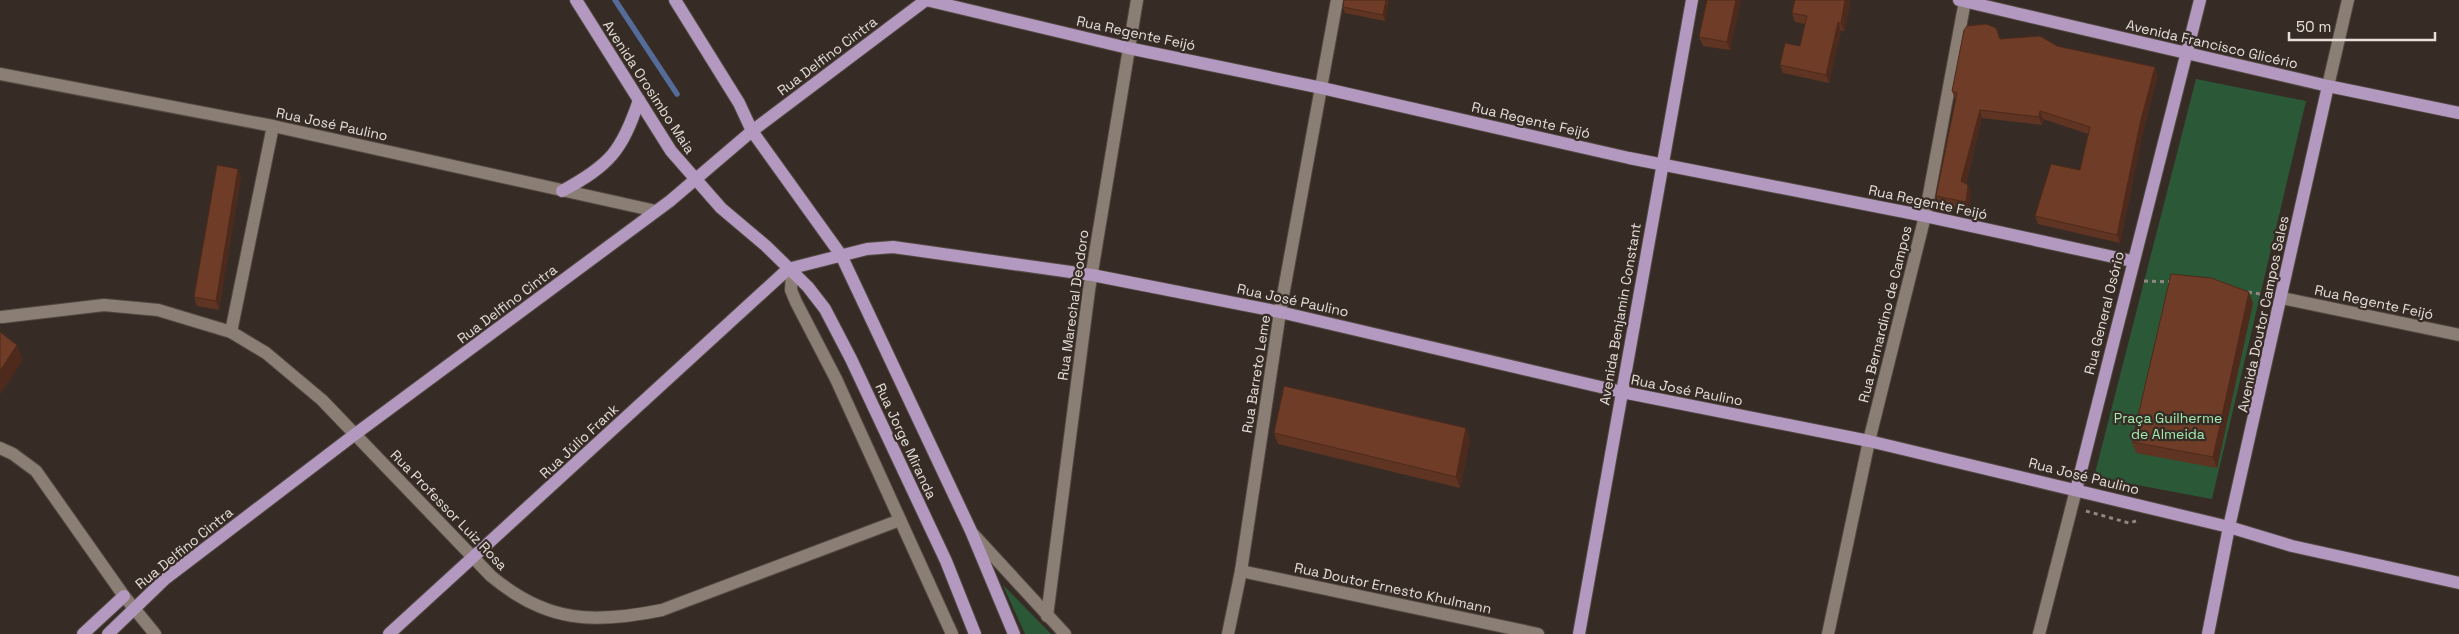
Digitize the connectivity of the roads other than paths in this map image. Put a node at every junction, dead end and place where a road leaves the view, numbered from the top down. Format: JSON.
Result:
{"nodes":[{"id":1,"x":576,"y":0,"type":"edge"},
{"id":2,"x":675,"y":0,"type":"edge"},
{"id":3,"x":926,"y":0,"type":"edge"},
{"id":4,"x":1137,"y":0,"type":"edge"},
{"id":5,"x":1337,"y":0,"type":"edge"},
{"id":6,"x":1692,"y":0,"type":"edge"},
{"id":7,"x":1963,"y":0,"type":"edge"},
{"id":8,"x":2200,"y":0,"type":"edge"},
{"id":9,"x":2348,"y":0,"type":"edge"},
{"id":10,"x":1128,"y":48,"type":"junction"},
{"id":11,"x":2187,"y":53,"type":"junction"},
{"id":12,"x":0,"y":74,"type":"edge"},
{"id":13,"x":2328,"y":86,"type":"junction"},
{"id":14,"x":1322,"y":88,"type":"junction"},
{"id":15,"x":639,"y":100,"type":"junction"},
{"id":16,"x":2459,"y":113,"type":"edge"},
{"id":17,"x":273,"y":126,"type":"junction"},
{"id":18,"x":752,"y":131,"type":"junction"},
{"id":19,"x":1662,"y":164,"type":"junction"},
{"id":20,"x":694,"y":180,"type":"junction"},
{"id":21,"x":562,"y":191,"type":"junction"},
{"id":22,"x":656,"y":211,"type":"junction"},
{"id":23,"x":1925,"y":216,"type":"junction"},
{"id":24,"x":841,"y":255,"type":"junction"},
{"id":25,"x":2132,"y":261,"type":"junction"},
{"id":26,"x":790,"y":271,"type":"junction"},
{"id":27,"x":1092,"y":275,"type":"junction"},
{"id":28,"x":2282,"y":298,"type":"junction"},
{"id":29,"x":1280,"y":312,"type":"junction"},
{"id":30,"x":2,"y":317,"type":"dead end"},
{"id":31,"x":231,"y":332,"type":"junction"},
{"id":32,"x":2459,"y":335,"type":"edge"},
{"id":33,"x":1622,"y":392,"type":"junction"},
{"id":34,"x":354,"y":435,"type":"junction"},
{"id":35,"x":1868,"y":441,"type":"junction"},
{"id":36,"x":0,"y":448,"type":"edge"},
{"id":37,"x":2076,"y":490,"type":"junction"},
{"id":38,"x":900,"y":520,"type":"junction"},
{"id":39,"x":2230,"y":527,"type":"junction"},
{"id":40,"x":971,"y":531,"type":"junction"},
{"id":41,"x":473,"y":558,"type":"junction"},
{"id":42,"x":1241,"y":571,"type":"junction"},
{"id":43,"x":2459,"y":582,"type":"edge"},
{"id":44,"x":124,"y":596,"type":"junction"},
{"id":45,"x":134,"y":608,"type":"junction"},
{"id":46,"x":1046,"y":616,"type":"junction"},
{"id":47,"x":83,"y":634,"type":"edge"},
{"id":48,"x":108,"y":634,"type":"edge"},
{"id":49,"x":155,"y":634,"type":"edge"},
{"id":50,"x":388,"y":634,"type":"edge"},
{"id":51,"x":952,"y":634,"type":"edge"},
{"id":52,"x":975,"y":634,"type":"edge"},
{"id":53,"x":1014,"y":634,"type":"edge"},
{"id":54,"x":1065,"y":634,"type":"edge"},
{"id":55,"x":1228,"y":634,"type":"edge"},
{"id":56,"x":1538,"y":634,"type":"edge"},
{"id":57,"x":1578,"y":634,"type":"edge"},
{"id":58,"x":1828,"y":634,"type":"edge"},
{"id":59,"x":2039,"y":634,"type":"edge"},
{"id":60,"x":2208,"y":634,"type":"edge"}],
"edges":[{"from":1,"to":15,"type":"main road","name":"Avenida Orosimbo Maia"},
{"from":2,"to":18,"type":"main road"},
{"from":3,"to":10,"type":"main road","name":"Rua Regente Feijó"},
{"from":3,"to":18,"type":"main road","name":"Rua Delfino Cintra"},
{"from":4,"to":10,"type":"street","name":"Rua Marechal Deodoro"},
{"from":5,"to":14,"type":"street","name":"Rua Barreto Leme"},
{"from":6,"to":19,"type":"main road","name":"Avenida Benjamin Constant"},
{"from":7,"to":11,"type":"main road","name":"Avenida Francisco Glicério"},
{"from":7,"to":23,"type":"street","name":"Rua Bernardino de Campos"},
{"from":8,"to":11,"type":"main road","name":"Rua General Osório"},
{"from":9,"to":13,"type":"street","name":"Avenida Doutor Campos Sales"},
{"from":10,"to":14,"type":"main road","name":"Rua Regente Feijó"},
{"from":10,"to":27,"type":"street","name":"Rua Marechal Deodoro"},
{"from":11,"to":13,"type":"main road","name":"Avenida Francisco Glicério"},
{"from":11,"to":25,"type":"main road","name":"Rua General Osório"},
{"from":12,"to":17,"type":"street","name":"Rua José Paulino"},
{"from":13,"to":16,"type":"main road","name":"Avenida Francisco Glicério"},
{"from":13,"to":28,"type":"main road","name":"Avenida Doutor Campos Sales"},
{"from":14,"to":19,"type":"main road","name":"Rua Regente Feijó"},
{"from":14,"to":29,"type":"street","name":"Rua Barreto Leme"},
{"from":15,"to":20,"type":"main road","name":"Avenida Orosimbo Maia"},
{"from":15,"to":21,"type":"main road"},
{"from":17,"to":21,"type":"street","name":"Rua José Paulino"},
{"from":17,"to":31,"type":"street"},
{"from":18,"to":20,"type":"main road","name":"Rua Delfino Cintra"},
{"from":18,"to":24,"type":"main road"},
{"from":19,"to":23,"type":"main road","name":"Rua Regente Feijó"},
{"from":19,"to":33,"type":"main road","name":"Avenida Benjamin Constant"},
{"from":20,"to":22,"type":"main road","name":"Rua Delfino Cintra"},
{"from":20,"to":26,"type":"main road","name":"Avenida Orosimbo Maia"},
{"from":21,"to":22,"type":"street","name":"Rua José Paulino"},
{"from":22,"to":34,"type":"main road","name":"Rua Delfino Cintra"},
{"from":23,"to":25,"type":"main road","name":"Rua Regente Feijó"},
{"from":23,"to":35,"type":"street","name":"Rua Bernardino de Campos"},
{"from":24,"to":26,"type":"main road","name":"Rua José Paulino"},
{"from":24,"to":27,"type":"main road","name":"Rua José Paulino"},
{"from":24,"to":40,"type":"main road","name":"Rua Jorge Miranda"},
{"from":25,"to":37,"type":"main road","name":"Rua General Osório"},
{"from":26,"to":38,"type":"street"},
{"from":26,"to":41,"type":"main road","name":"Rua Júlio Frank"},
{"from":26,"to":52,"type":"main road","name":"Rua Jorge Miranda"},
{"from":27,"to":29,"type":"main road","name":"Rua José Paulino"},
{"from":27,"to":46,"type":"street","name":"Rua Marechal Deodoro"},
{"from":28,"to":32,"type":"street","name":"Rua Regente Feijó"},
{"from":28,"to":39,"type":"main road","name":"Avenida Doutor Campos Sales"},
{"from":29,"to":33,"type":"main road","name":"Rua José Paulino"},
{"from":29,"to":42,"type":"street","name":"Rua Barreto Leme"},
{"from":30,"to":31,"type":"street","name":"Rua Professor Luiz Rosa"},
{"from":31,"to":34,"type":"street","name":"Rua Professor Luiz Rosa"},
{"from":33,"to":35,"type":"main road","name":"Rua José Paulino"},
{"from":33,"to":57,"type":"main road","name":"Avenida Benjamin Constant"},
{"from":34,"to":41,"type":"street","name":"Rua Professor Luiz Rosa"},
{"from":34,"to":45,"type":"main road","name":"Rua Delfino Cintra"},
{"from":35,"to":37,"type":"main road","name":"Rua José Paulino"},
{"from":35,"to":58,"type":"street","name":"Rua Bernardino de Campos"},
{"from":36,"to":44,"type":"street"},
{"from":37,"to":39,"type":"main road","name":"Rua José Paulino"},
{"from":37,"to":59,"type":"street","name":"Rua General Osório"},
{"from":38,"to":41,"type":"street","name":"Rua Professor Luiz Rosa"},
{"from":38,"to":51,"type":"street"},
{"from":39,"to":43,"type":"main road","name":"Rua José Paulino"},
{"from":39,"to":60,"type":"main road","name":"Avenida Doutor Campos Sales"},
{"from":40,"to":46,"type":"street","name":"Rua Jorge Miranda"},
{"from":40,"to":53,"type":"main road","name":"Rua Jorge Miranda"},
{"from":41,"to":50,"type":"main road","name":"Rua Júlio Frank"},
{"from":42,"to":55,"type":"street","name":"Rua Barreto Leme"},
{"from":42,"to":56,"type":"street","name":"Rua Doutor Ernesto Khulmann"},
{"from":44,"to":45,"type":"street"},
{"from":44,"to":47,"type":"main road"},
{"from":45,"to":48,"type":"main road","name":"Rua Delfino Cintra"},
{"from":45,"to":49,"type":"street"},
{"from":46,"to":54,"type":"street","name":"Rua Jorge Miranda"}]}
